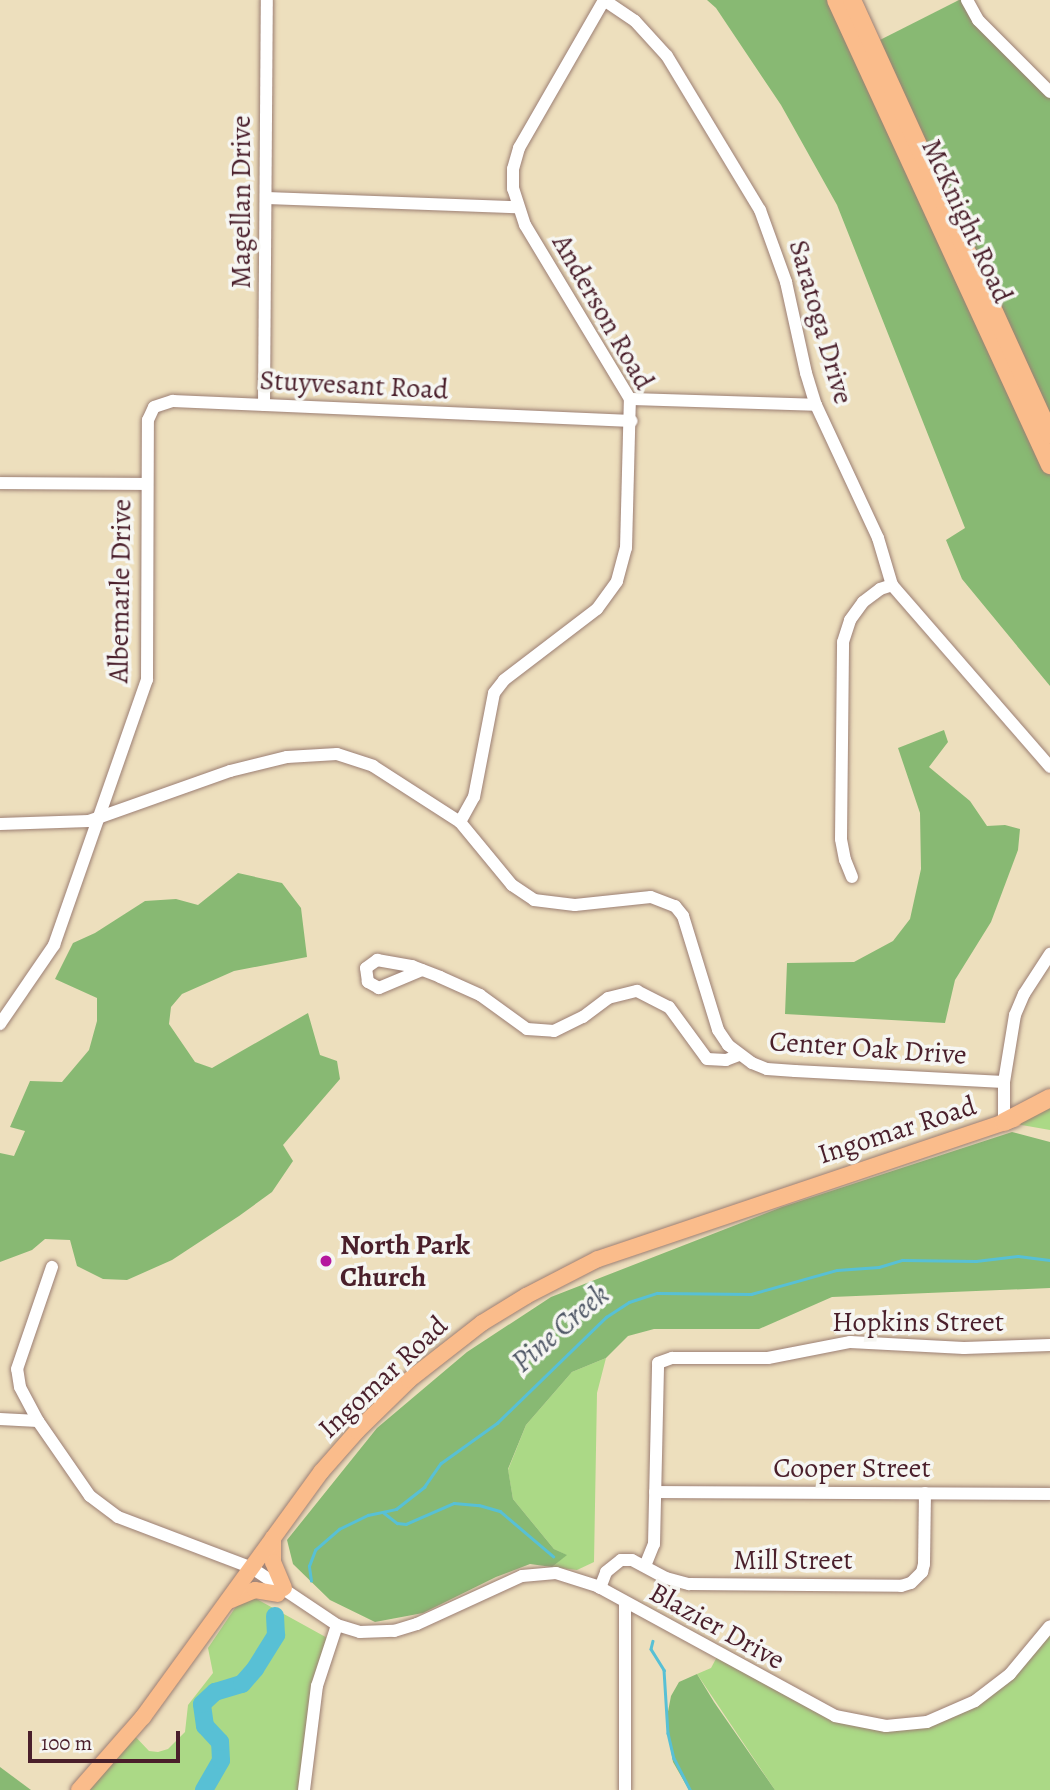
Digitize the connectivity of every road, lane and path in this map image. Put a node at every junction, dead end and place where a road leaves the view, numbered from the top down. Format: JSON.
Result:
{"nodes":[{"id":1,"x":267,"y":0,"type":"edge"},
{"id":2,"x":604,"y":0,"type":"edge"},
{"id":3,"x":836,"y":0,"type":"edge"},
{"id":4,"x":852,"y":0,"type":"edge"},
{"id":5,"x":967,"y":0,"type":"edge"},
{"id":6,"x":1050,"y":92,"type":"edge"},
{"id":7,"x":266,"y":198,"type":"junction"},
{"id":8,"x":517,"y":207,"type":"junction"},
{"id":9,"x":630,"y":399,"type":"junction"},
{"id":10,"x":264,"y":405,"type":"junction"},
{"id":11,"x":816,"y":405,"type":"junction"},
{"id":12,"x":632,"y":421,"type":"junction"},
{"id":13,"x":1050,"y":434,"type":"edge"},
{"id":14,"x":1050,"y":465,"type":"edge"},
{"id":15,"x":0,"y":483,"type":"edge"},
{"id":16,"x":148,"y":484,"type":"junction"},
{"id":17,"x":892,"y":585,"type":"junction"},
{"id":18,"x":1050,"y":766,"type":"edge"},
{"id":19,"x":100,"y":818,"type":"junction"},
{"id":20,"x":460,"y":822,"type":"junction"},
{"id":21,"x":0,"y":824,"type":"edge"},
{"id":22,"x":852,"y":877,"type":"dead end"},
{"id":23,"x":1050,"y":954,"type":"edge"},
{"id":24,"x":422,"y":970,"type":"dead end"},
{"id":25,"x":0,"y":1024,"type":"edge"},
{"id":26,"x":739,"y":1055,"type":"junction"},
{"id":27,"x":1004,"y":1082,"type":"junction"},
{"id":28,"x":1050,"y":1098,"type":"edge"},
{"id":29,"x":1050,"y":1107,"type":"edge"},
{"id":30,"x":1004,"y":1122,"type":"junction"},
{"id":31,"x":52,"y":1266,"type":"dead end"},
{"id":32,"x":1050,"y":1345,"type":"edge"},
{"id":33,"x":0,"y":1419,"type":"edge"},
{"id":34,"x":38,"y":1421,"type":"junction"},
{"id":35,"x":655,"y":1492,"type":"junction"},
{"id":36,"x":925,"y":1493,"type":"junction"},
{"id":37,"x":1050,"y":1494,"type":"edge"},
{"id":38,"x":273,"y":1538,"type":"junction"},
{"id":39,"x":645,"y":1566,"type":"junction"},
{"id":40,"x":252,"y":1568,"type":"junction"},
{"id":41,"x":600,"y":1588,"type":"junction"},
{"id":42,"x":281,"y":1591,"type":"junction"},
{"id":43,"x":227,"y":1602,"type":"junction"},
{"id":44,"x":625,"y":1602,"type":"junction"},
{"id":45,"x":337,"y":1625,"type":"junction"},
{"id":46,"x":1050,"y":1626,"type":"edge"},
{"id":47,"x":79,"y":1790,"type":"edge"},
{"id":48,"x":304,"y":1790,"type":"edge"},
{"id":49,"x":625,"y":1790,"type":"edge"}],
"edges":[{"from":1,"to":7,"type":"street","name":"Magellan Drive"},
{"from":2,"to":8,"type":"street","name":"Anderson Road"},
{"from":2,"to":11,"type":"street","name":"Saratoga Drive"},
{"from":3,"to":14,"type":"highway","name":"McKnight Road"},
{"from":4,"to":13,"type":"highway","name":"McKnight Road"},
{"from":5,"to":6,"type":"street"},
{"from":7,"to":8,"type":"street"},
{"from":7,"to":10,"type":"street","name":"Magellan Drive"},
{"from":8,"to":9,"type":"street","name":"Anderson Road"},
{"from":9,"to":11,"type":"street"},
{"from":9,"to":12,"type":"street","name":"Anderson Road"},
{"from":10,"to":12,"type":"street","name":"Stuyvesant Road"},
{"from":10,"to":16,"type":"street","name":"Stuyvesant Road"},
{"from":11,"to":17,"type":"street","name":"Saratoga Drive"},
{"from":12,"to":20,"type":"street","name":"Anderson Road"},
{"from":15,"to":16,"type":"street"},
{"from":16,"to":19,"type":"street","name":"Albemarle Drive"},
{"from":17,"to":18,"type":"street","name":"Saratoga Drive"},
{"from":17,"to":22,"type":"street"},
{"from":19,"to":20,"type":"street","name":"Center Oak Drive"},
{"from":19,"to":21,"type":"street","name":"Center Oak Drive"},
{"from":19,"to":25,"type":"street"},
{"from":20,"to":26,"type":"street","name":"Center Oak Drive"},
{"from":23,"to":27,"type":"street"},
{"from":24,"to":26,"type":"street"},
{"from":26,"to":27,"type":"street","name":"Center Oak Drive"},
{"from":27,"to":30,"type":"street"},
{"from":28,"to":30,"type":"highway"},
{"from":29,"to":30,"type":"main road","name":"Ingomar Road"},
{"from":30,"to":38,"type":"main road","name":"Ingomar Road"},
{"from":31,"to":34,"type":"street"},
{"from":32,"to":35,"type":"street","name":"Hopkins Street"},
{"from":33,"to":34,"type":"street"},
{"from":34,"to":40,"type":"street"},
{"from":35,"to":36,"type":"street","name":"Cooper Street"},
{"from":35,"to":39,"type":"street","name":"Hopkins Street"},
{"from":36,"to":37,"type":"street","name":"Cooper Street"},
{"from":36,"to":39,"type":"street","name":"Mill Street"},
{"from":38,"to":40,"type":"main road","name":"Ingomar Road"},
{"from":38,"to":42,"type":"main road"},
{"from":39,"to":41,"type":"street","name":"Mill Street"},
{"from":40,"to":42,"type":"street","name":"Blazier Drive"},
{"from":40,"to":43,"type":"main road","name":"Ingomar Road"},
{"from":41,"to":44,"type":"street","name":"Blazier Drive"},
{"from":41,"to":45,"type":"street","name":"Blazier Drive"},
{"from":42,"to":43,"type":"main road"},
{"from":42,"to":45,"type":"street","name":"Blazier Drive"},
{"from":43,"to":47,"type":"main road","name":"Ingomar Road"},
{"from":44,"to":46,"type":"street","name":"Blazier Drive"},
{"from":44,"to":49,"type":"street"},
{"from":45,"to":48,"type":"street"}]}
